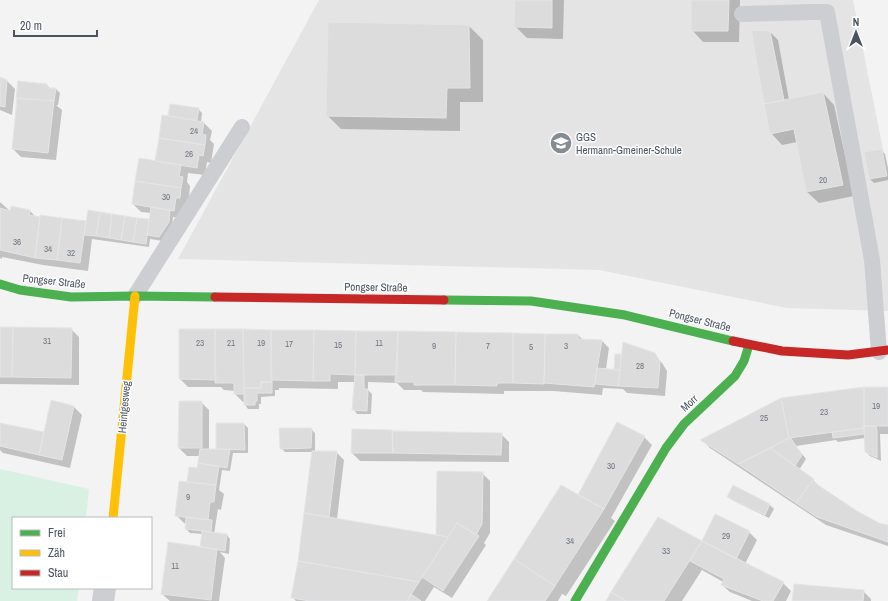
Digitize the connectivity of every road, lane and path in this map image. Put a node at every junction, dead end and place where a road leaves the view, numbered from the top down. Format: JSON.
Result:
{"nodes":[{"id":1,"x":742,"y":14,"type":"dead end"},
{"id":2,"x":242,"y":127,"type":"dead end"},
{"id":3,"x":0,"y":284,"type":"edge"},
{"id":4,"x":135,"y":296,"type":"junction"},
{"id":5,"x":749,"y":345,"type":"junction"},
{"id":6,"x":883,"y":351,"type":"edge"},
{"id":7,"x":113,"y":517,"type":"edge"},
{"id":8,"x":104,"y":589,"type":"edge"},
{"id":9,"x":103,"y":601,"type":"edge"},
{"id":10,"x":575,"y":601,"type":"edge"}],
"edges":[{"from":1,"to":6,"type":"lane"},
{"from":2,"to":4,"type":"lane"},
{"from":3,"to":4,"type":"main road","name":"Pongser Straße"},
{"from":4,"to":5,"type":"main road","name":"Pongser Straße"},
{"from":4,"to":7,"type":"main road","name":"Heintgesweg"},
{"from":5,"to":6,"type":"main road"},
{"from":5,"to":10,"type":"main road","name":"Morr"},
{"from":8,"to":9,"type":"street"}]}
